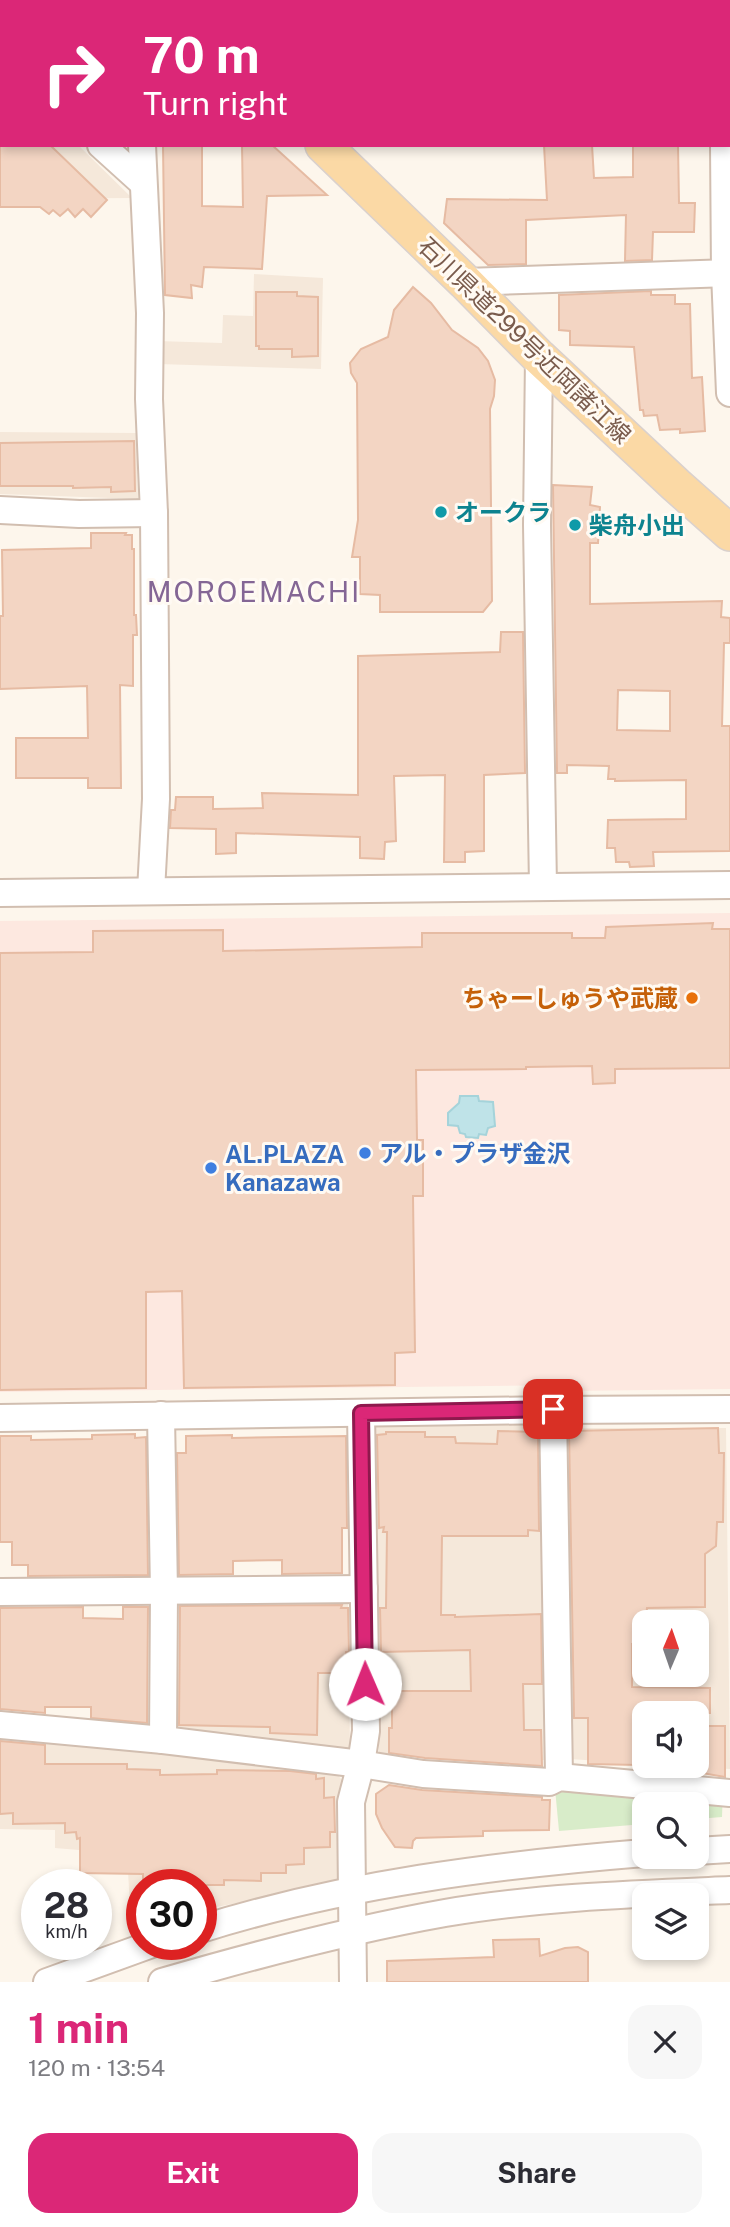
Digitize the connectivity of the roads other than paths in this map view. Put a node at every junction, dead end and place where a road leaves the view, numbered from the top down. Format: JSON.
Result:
{"nodes":[{"id":1,"x":103,"y":147,"type":"edge"},
{"id":2,"x":142,"y":147,"type":"edge"},
{"id":3,"x":724,"y":147,"type":"edge"},
{"id":4,"x":334,"y":151,"type":"edge"},
{"id":5,"x":143,"y":183,"type":"junction"},
{"id":6,"x":727,"y":273,"type":"edge"},
{"id":7,"x":465,"y":282,"type":"junction"},
{"id":8,"x":539,"y":357,"type":"junction"},
{"id":9,"x":730,"y":393,"type":"edge"},
{"id":10,"x":0,"y":510,"type":"edge"},
{"id":11,"x":154,"y":513,"type":"junction"},
{"id":12,"x":730,"y":533,"type":"edge"},
{"id":13,"x":730,"y":885,"type":"edge"},
{"id":14,"x":543,"y":886,"type":"junction"},
{"id":15,"x":151,"y":891,"type":"junction"},
{"id":16,"x":0,"y":893,"type":"edge"},
{"id":17,"x":553,"y":1409,"type":"junction"},
{"id":18,"x":730,"y":1409,"type":"edge"},
{"id":19,"x":361,"y":1413,"type":"junction"},
{"id":20,"x":161,"y":1415,"type":"junction"},
{"id":21,"x":0,"y":1418,"type":"edge"},
{"id":22,"x":363,"y":1589,"type":"junction"},
{"id":23,"x":0,"y":1592,"type":"edge"},
{"id":24,"x":164,"y":1592,"type":"junction"},
{"id":25,"x":0,"y":1725,"type":"edge"},
{"id":26,"x":163,"y":1740,"type":"junction"},
{"id":27,"x":361,"y":1764,"type":"junction"},
{"id":28,"x":559,"y":1777,"type":"junction"},
{"id":29,"x":730,"y":1793,"type":"edge"},
{"id":30,"x":730,"y":1849,"type":"edge"},
{"id":31,"x":709,"y":1850,"type":"edge"},
{"id":32,"x":632,"y":1854,"type":"edge"},
{"id":33,"x":730,"y":1890,"type":"edge"},
{"id":34,"x":352,"y":1892,"type":"junction"},
{"id":35,"x":217,"y":1925,"type":"edge"},
{"id":36,"x":352,"y":1931,"type":"junction"},
{"id":37,"x":126,"y":1953,"type":"edge"},
{"id":38,"x":47,"y":1982,"type":"edge"},
{"id":39,"x":162,"y":1982,"type":"edge"},
{"id":40,"x":353,"y":1982,"type":"edge"}],
"edges":[{"from":1,"to":5,"type":"street"},
{"from":2,"to":5,"type":"street"},
{"from":3,"to":6,"type":"street"},
{"from":4,"to":7,"type":"main road","name":"石川県道299号近岡諸江線"},
{"from":5,"to":11,"type":"street"},
{"from":6,"to":7,"type":"street"},
{"from":6,"to":9,"type":"street"},
{"from":7,"to":8,"type":"main road","name":"石川県道299号近岡諸江線"},
{"from":8,"to":12,"type":"main road","name":"石川県道299号近岡諸江線"},
{"from":8,"to":14,"type":"street"},
{"from":10,"to":11,"type":"street"},
{"from":11,"to":15,"type":"street"},
{"from":13,"to":14,"type":"street"},
{"from":14,"to":15,"type":"street"},
{"from":15,"to":16,"type":"street"},
{"from":17,"to":18,"type":"street"},
{"from":17,"to":19,"type":"street"},
{"from":17,"to":28,"type":"street"},
{"from":19,"to":20,"type":"street"},
{"from":19,"to":22,"type":"street"},
{"from":20,"to":21,"type":"street"},
{"from":20,"to":24,"type":"street"},
{"from":22,"to":24,"type":"street"},
{"from":22,"to":27,"type":"street"},
{"from":23,"to":24,"type":"street"},
{"from":24,"to":26,"type":"street"},
{"from":25,"to":26,"type":"street"},
{"from":26,"to":27,"type":"street"},
{"from":27,"to":28,"type":"street"},
{"from":27,"to":34,"type":"street"},
{"from":28,"to":29,"type":"street"},
{"from":30,"to":31,"type":"street"},
{"from":32,"to":34,"type":"street"},
{"from":33,"to":36,"type":"street"},
{"from":34,"to":35,"type":"street"},
{"from":34,"to":36,"type":"street"},
{"from":36,"to":39,"type":"street"},
{"from":36,"to":40,"type":"street"},
{"from":37,"to":38,"type":"street"}]}
